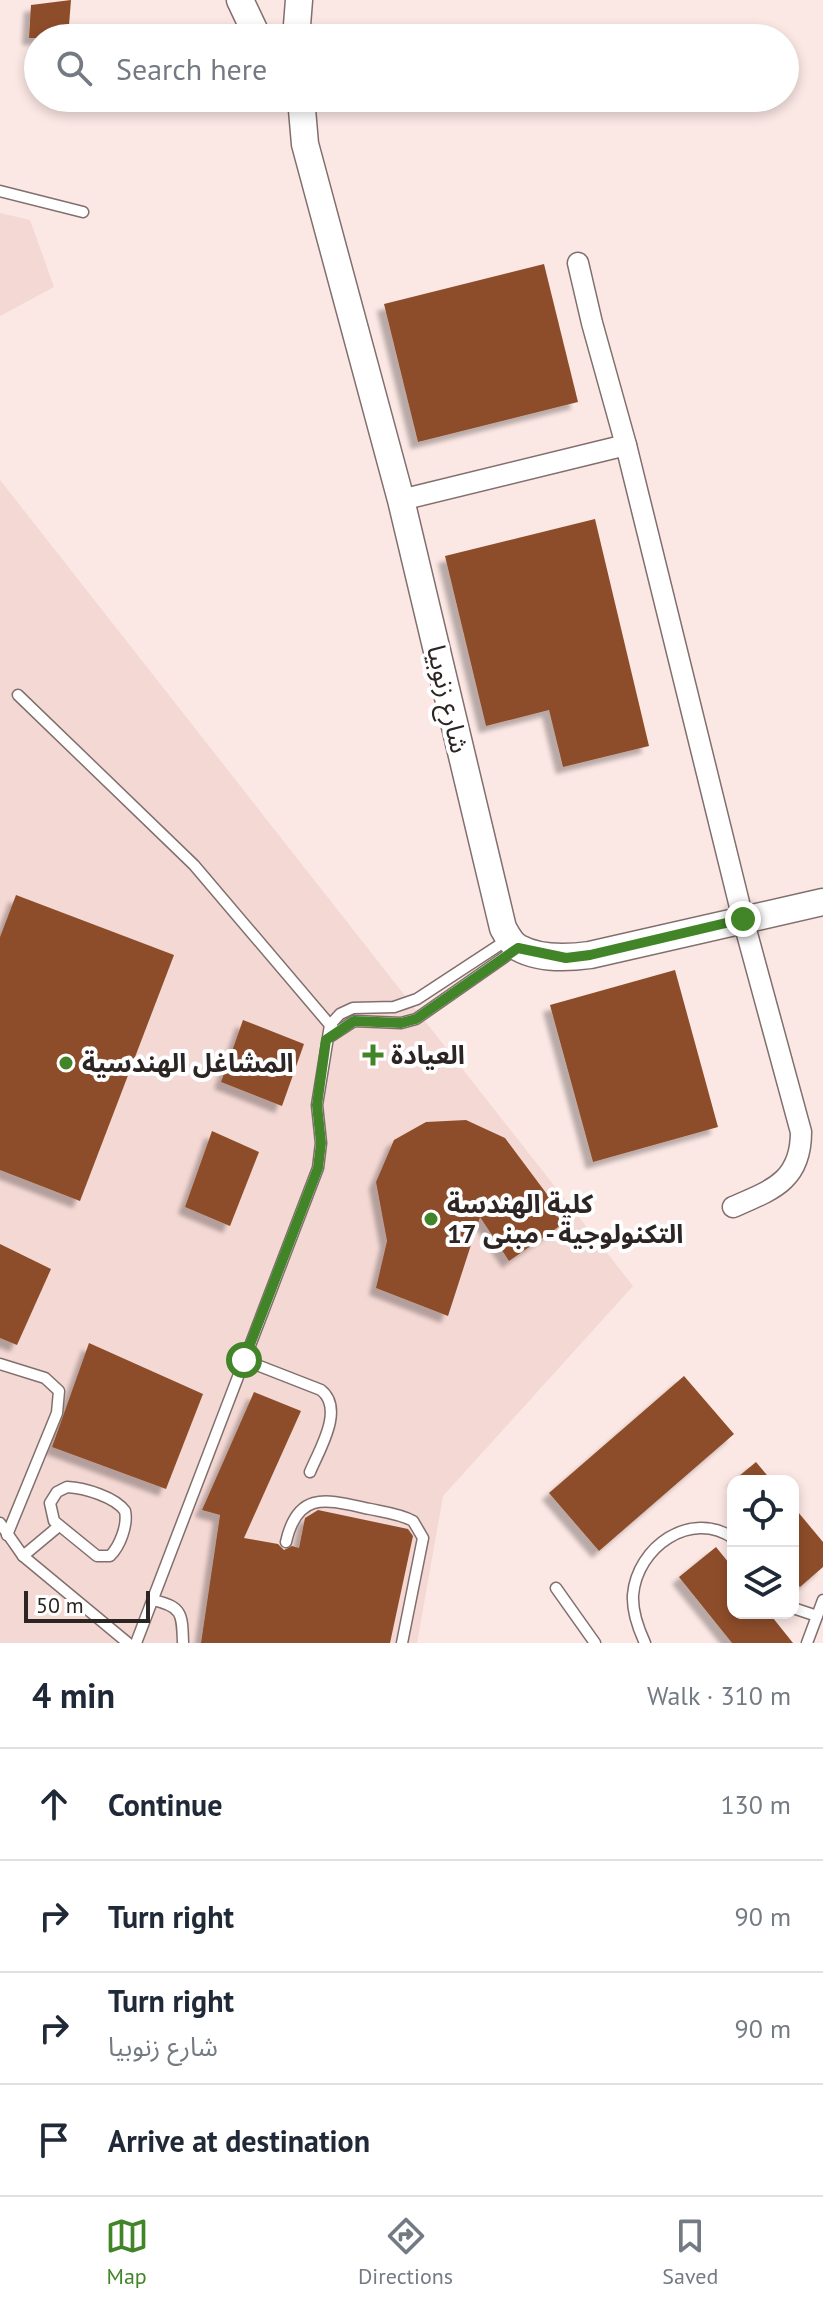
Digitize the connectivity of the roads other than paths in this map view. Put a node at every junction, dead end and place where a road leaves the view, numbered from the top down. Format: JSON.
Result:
{"nodes":[{"id":1,"x":240,"y":0,"type":"edge"},
{"id":2,"x":299,"y":0,"type":"edge"},
{"id":3,"x":251,"y":24,"type":"edge"},
{"id":4,"x":297,"y":24,"type":"edge"},
{"id":5,"x":289,"y":112,"type":"edge"},
{"id":6,"x":302,"y":112,"type":"edge"},
{"id":7,"x":305,"y":144,"type":"junction"},
{"id":8,"x":0,"y":191,"type":"edge"},
{"id":9,"x":83,"y":212,"type":"dead end"},
{"id":10,"x":578,"y":263,"type":"dead end"},
{"id":11,"x":626,"y":445,"type":"junction"},
{"id":12,"x":401,"y":500,"type":"junction"},
{"id":13,"x":18,"y":695,"type":"dead end"},
{"id":14,"x":823,"y":902,"type":"edge"},
{"id":15,"x":743,"y":919,"type":"junction"},
{"id":16,"x":513,"y":943,"type":"junction"},
{"id":17,"x":430,"y":992,"type":"junction"},
{"id":18,"x":438,"y":1004,"type":"junction"},
{"id":19,"x":402,"y":1005,"type":"junction"},
{"id":20,"x":410,"y":1021,"type":"junction"},
{"id":21,"x":333,"y":1029,"type":"junction"},
{"id":22,"x":733,"y":1207,"type":"dead end"},
{"id":23,"x":244,"y":1360,"type":"junction"},
{"id":24,"x":0,"y":1364,"type":"edge"},
{"id":25,"x":310,"y":1472,"type":"dead end"},
{"id":26,"x":0,"y":1523,"type":"edge"},
{"id":27,"x":59,"y":1526,"type":"junction"},
{"id":28,"x":7,"y":1535,"type":"junction"},
{"id":29,"x":727,"y":1535,"type":"edge"},
{"id":30,"x":286,"y":1542,"type":"dead end"},
{"id":31,"x":23,"y":1556,"type":"junction"},
{"id":32,"x":556,"y":1588,"type":"dead end"},
{"id":33,"x":153,"y":1600,"type":"junction"},
{"id":34,"x":823,"y":1600,"type":"edge"},
{"id":35,"x":799,"y":1610,"type":"edge"},
{"id":36,"x":817,"y":1616,"type":"junction"},
{"id":37,"x":128,"y":1643,"type":"edge"},
{"id":38,"x":136,"y":1643,"type":"edge"},
{"id":39,"x":183,"y":1643,"type":"edge"},
{"id":40,"x":402,"y":1643,"type":"edge"},
{"id":41,"x":595,"y":1643,"type":"edge"},
{"id":42,"x":645,"y":1643,"type":"edge"},
{"id":43,"x":807,"y":1643,"type":"edge"}],
"edges":[{"from":1,"to":3,"type":"street"},
{"from":2,"to":4,"type":"street"},
{"from":5,"to":7,"type":"street","name":"شارع زنوبيا"},
{"from":6,"to":7,"type":"street","name":"شارع زنوبيا"},
{"from":7,"to":12,"type":"street","name":"شارع زنوبيا"},
{"from":8,"to":9,"type":"lane"},
{"from":10,"to":11,"type":"street"},
{"from":11,"to":12,"type":"street"},
{"from":11,"to":15,"type":"street"},
{"from":12,"to":16,"type":"street","name":"شارع زنوبيا"},
{"from":13,"to":21,"type":"lane"},
{"from":14,"to":15,"type":"street"},
{"from":15,"to":16,"type":"street"},
{"from":15,"to":22,"type":"street"},
{"from":16,"to":17,"type":"lane"},
{"from":16,"to":18,"type":"lane"},
{"from":17,"to":18,"type":"lane"},
{"from":17,"to":19,"type":"lane"},
{"from":18,"to":20,"type":"lane"},
{"from":19,"to":20,"type":"lane"},
{"from":19,"to":21,"type":"lane"},
{"from":20,"to":21,"type":"lane"},
{"from":21,"to":23,"type":"lane"},
{"from":23,"to":25,"type":"lane"},
{"from":23,"to":33,"type":"lane"},
{"from":24,"to":28,"type":"lane"},
{"from":26,"to":28,"type":"lane"},
{"from":27,"to":27,"type":"lane"},
{"from":27,"to":31,"type":"lane"},
{"from":28,"to":31,"type":"lane"},
{"from":29,"to":42,"type":"lane"},
{"from":30,"to":40,"type":"lane"},
{"from":31,"to":37,"type":"lane"},
{"from":32,"to":41,"type":"lane"},
{"from":33,"to":38,"type":"lane"},
{"from":33,"to":39,"type":"lane"},
{"from":34,"to":36,"type":"lane"},
{"from":35,"to":36,"type":"lane"},
{"from":36,"to":43,"type":"lane"}]}
